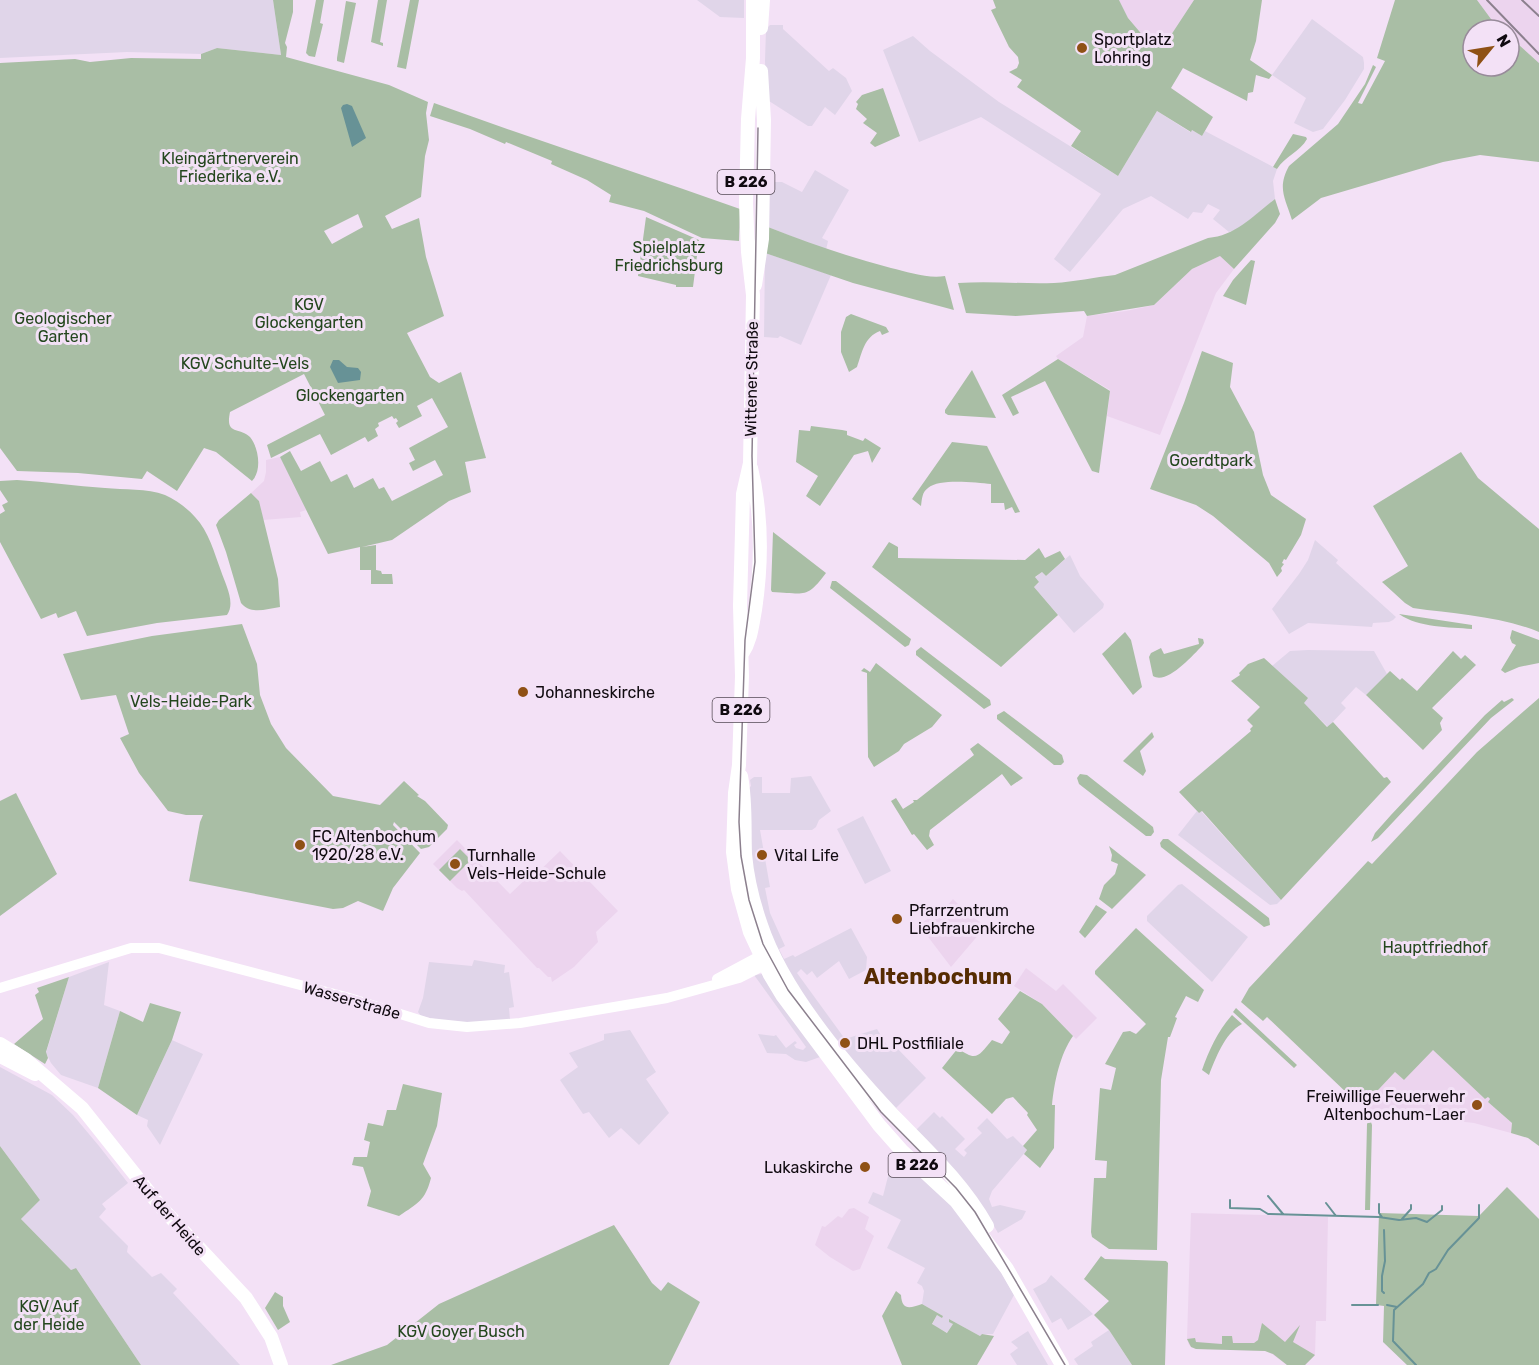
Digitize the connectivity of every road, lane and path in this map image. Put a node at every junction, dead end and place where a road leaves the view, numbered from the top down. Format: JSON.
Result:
{"nodes":[{"id":1,"x":753,"y":0,"type":"edge"},
{"id":2,"x":763,"y":0,"type":"edge"},
{"id":3,"x":748,"y":119,"type":"junction"},
{"id":4,"x":764,"y":120,"type":"junction"},
{"id":5,"x":753,"y":295,"type":"junction"},
{"id":6,"x":750,"y":463,"type":"junction"},
{"id":7,"x":758,"y":517,"type":"junction"},
{"id":8,"x":742,"y":523,"type":"junction"},
{"id":9,"x":740,"y":594,"type":"junction"},
{"id":10,"x":757,"y":596,"type":"junction"},
{"id":11,"x":742,"y":654,"type":"junction"},
{"id":12,"x":766,"y":957,"type":"junction"},
{"id":13,"x":14,"y":985,"type":"junction"},
{"id":14,"x":0,"y":988,"type":"edge"},
{"id":15,"x":0,"y":995,"type":"edge"},
{"id":16,"x":0,"y":1044,"type":"edge"},
{"id":17,"x":0,"y":1056,"type":"edge"},
{"id":18,"x":43,"y":1076,"type":"junction"},
{"id":19,"x":1063,"y":1364,"type":"edge"},
{"id":20,"x":281,"y":1365,"type":"edge"}],
"edges":[{"from":1,"to":3,"type":"main road","name":"Wittener Straße","number":"B 226"},
{"from":2,"to":4,"type":"main road","name":"Wittener Straße","number":"B 226"},
{"from":3,"to":4,"type":"main road"},
{"from":3,"to":5,"type":"main road","name":"Wittener Straße","number":"B 226"},
{"from":4,"to":5,"type":"main road","name":"Wittener Straße","number":"B 226"},
{"from":5,"to":6,"type":"main road","name":"Wittener Straße","number":"B 226"},
{"from":6,"to":7,"type":"main road","name":"Wittener Straße","number":"B 226"},
{"from":6,"to":8,"type":"main road","name":"Wittener Straße","number":"B 226"},
{"from":7,"to":8,"type":"main road"},
{"from":7,"to":10,"type":"main road","name":"Wittener Straße","number":"B 226"},
{"from":8,"to":9,"type":"main road","name":"Wittener Straße","number":"B 226"},
{"from":9,"to":10,"type":"main road"},
{"from":9,"to":11,"type":"main road","name":"Wittener Straße","number":"B 226"},
{"from":10,"to":11,"type":"main road","name":"Wittener Straße","number":"B 226"},
{"from":11,"to":12,"type":"main road","name":"Wittener Straße","number":"B 226"},
{"from":12,"to":13,"type":"street","name":"Wasserstraße"},
{"from":12,"to":19,"type":"main road","name":"Wittener Straße","number":"B 226"},
{"from":13,"to":14,"type":"street","name":"Wasserstraße"},
{"from":13,"to":15,"type":"street","name":"Wasserstraße"},
{"from":16,"to":18,"type":"main road","name":"Auf der Heide"},
{"from":17,"to":18,"type":"main road","name":"Auf der Heide"},
{"from":18,"to":20,"type":"main road","name":"Auf der Heide"}]}
